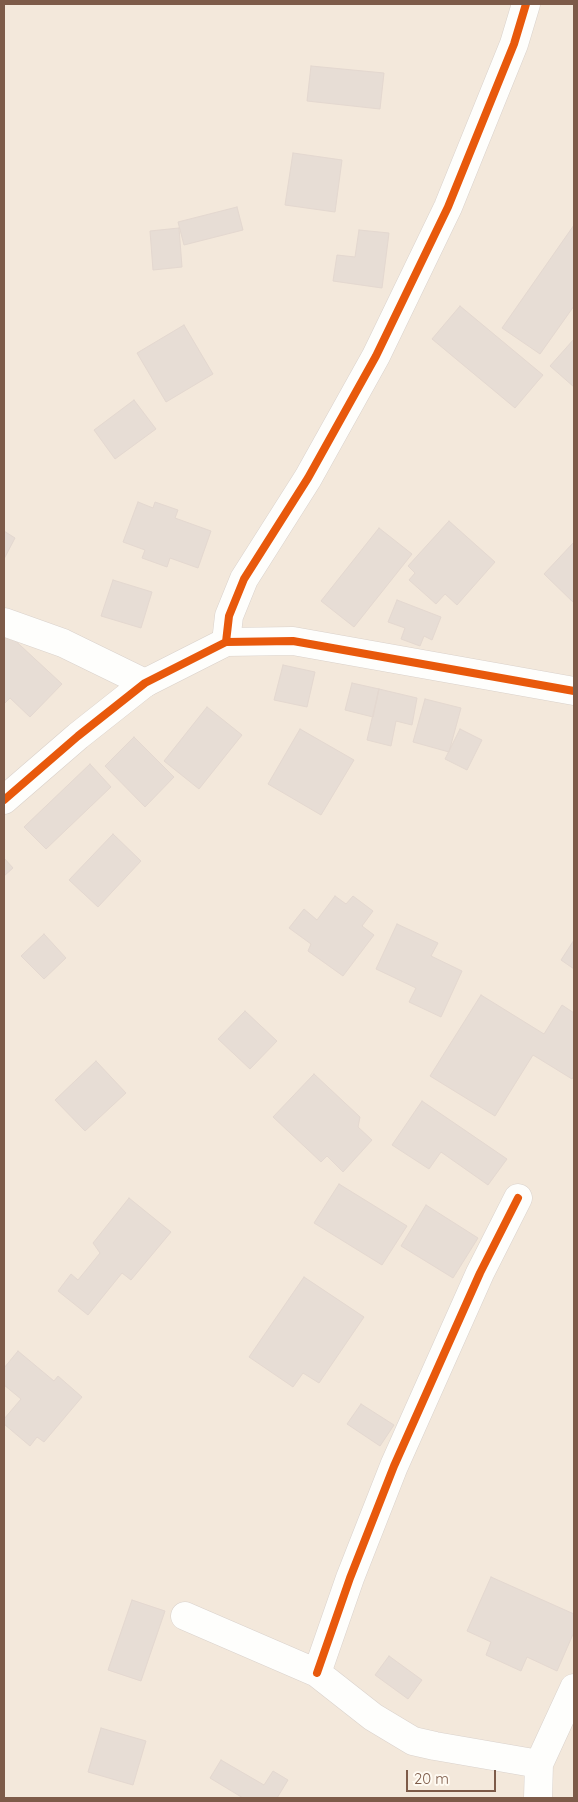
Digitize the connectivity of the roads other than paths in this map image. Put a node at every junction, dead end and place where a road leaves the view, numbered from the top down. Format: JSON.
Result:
{"nodes":[{"id":1,"x":526,"y":4,"type":"edge"},
{"id":2,"x":4,"y":622,"type":"edge"},
{"id":3,"x":226,"y":642,"type":"junction"},
{"id":4,"x":145,"y":683,"type":"junction"},
{"id":5,"x":574,"y":691,"type":"edge"},
{"id":6,"x":4,"y":800,"type":"edge"},
{"id":7,"x":518,"y":1198,"type":"dead end"},
{"id":8,"x":185,"y":1616,"type":"dead end"},
{"id":9,"x":318,"y":1673,"type":"junction"},
{"id":10,"x":571,"y":1705,"type":"edge"},
{"id":11,"x":540,"y":1764,"type":"junction"},
{"id":12,"x":538,"y":1798,"type":"edge"}],
"edges":[{"from":1,"to":3,"type":"street"},
{"from":2,"to":4,"type":"street"},
{"from":3,"to":4,"type":"street"},
{"from":3,"to":5,"type":"street"},
{"from":4,"to":6,"type":"street"},
{"from":7,"to":9,"type":"street"},
{"from":8,"to":9,"type":"street"},
{"from":9,"to":11,"type":"street"},
{"from":10,"to":11,"type":"street"},
{"from":11,"to":12,"type":"street"}]}
